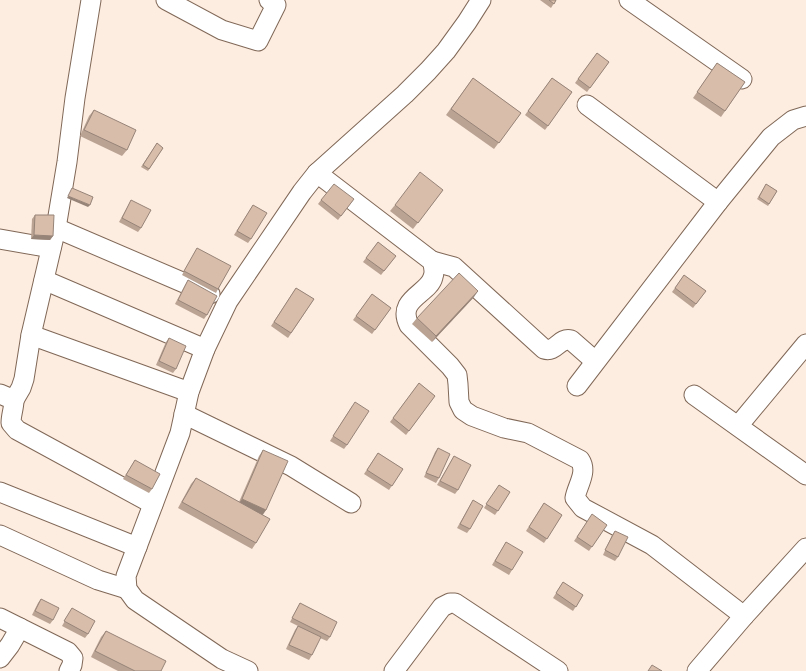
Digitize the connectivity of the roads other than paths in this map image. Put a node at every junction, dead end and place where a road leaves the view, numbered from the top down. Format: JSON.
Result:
{"nodes":[{"id":1,"x":91,"y":0,"type":"edge"},
{"id":2,"x":166,"y":0,"type":"edge"},
{"id":3,"x":269,"y":0,"type":"edge"},
{"id":4,"x":481,"y":0,"type":"edge"},
{"id":5,"x":629,"y":0,"type":"edge"},
{"id":6,"x":742,"y":79,"type":"edge"},
{"id":7,"x":587,"y":105,"type":"dead end"},
{"id":8,"x":806,"y":116,"type":"edge"},
{"id":9,"x":317,"y":173,"type":"junction"},
{"id":10,"x":718,"y":202,"type":"junction"},
{"id":11,"x":56,"y":228,"type":"junction"},
{"id":12,"x":0,"y":239,"type":"edge"},
{"id":13,"x":51,"y":248,"type":"junction"},
{"id":14,"x":432,"y":261,"type":"junction"},
{"id":15,"x":44,"y":280,"type":"junction"},
{"id":16,"x":228,"y":302,"type":"junction"},
{"id":17,"x":31,"y":335,"type":"junction"},
{"id":18,"x":806,"y":344,"type":"edge"},
{"id":19,"x":204,"y":349,"type":"junction"},
{"id":20,"x":595,"y":361,"type":"junction"},
{"id":21,"x":577,"y":386,"type":"dead end"},
{"id":22,"x":189,"y":392,"type":"junction"},
{"id":23,"x":694,"y":395,"type":"dead end"},
{"id":24,"x":7,"y":397,"type":"edge"},
{"id":25,"x":184,"y":414,"type":"junction"},
{"id":26,"x":738,"y":426,"type":"junction"},
{"id":27,"x":806,"y":474,"type":"edge"},
{"id":28,"x":0,"y":492,"type":"edge"},
{"id":29,"x":351,"y":503,"type":"dead end"},
{"id":30,"x":154,"y":504,"type":"junction"},
{"id":31,"x":0,"y":535,"type":"edge"},
{"id":32,"x":137,"y":547,"type":"junction"},
{"id":33,"x":806,"y":548,"type":"edge"},
{"id":34,"x":127,"y":589,"type":"junction"},
{"id":35,"x":744,"y":616,"type":"junction"},
{"id":36,"x":0,"y":618,"type":"edge"},
{"id":37,"x":20,"y":628,"type":"junction"},
{"id":38,"x":0,"y":658,"type":"edge"},
{"id":39,"x":218,"y":665,"type":"edge"},
{"id":40,"x":68,"y":671,"type":"edge"},
{"id":41,"x":248,"y":671,"type":"edge"},
{"id":42,"x":394,"y":671,"type":"edge"},
{"id":43,"x":558,"y":671,"type":"edge"},
{"id":44,"x":697,"y":671,"type":"edge"}],
"edges":[{"from":1,"to":11,"type":"street"},
{"from":2,"to":3,"type":"street"},
{"from":4,"to":9,"type":"street"},
{"from":5,"to":6,"type":"street"},
{"from":7,"to":10,"type":"street"},
{"from":8,"to":10,"type":"street"},
{"from":9,"to":14,"type":"street"},
{"from":9,"to":16,"type":"street"},
{"from":10,"to":20,"type":"street"},
{"from":11,"to":13,"type":"street"},
{"from":11,"to":16,"type":"street"},
{"from":12,"to":13,"type":"street"},
{"from":13,"to":15,"type":"street"},
{"from":14,"to":20,"type":"street"},
{"from":14,"to":35,"type":"street"},
{"from":15,"to":17,"type":"street"},
{"from":15,"to":19,"type":"street"},
{"from":16,"to":19,"type":"street"},
{"from":17,"to":22,"type":"street"},
{"from":17,"to":24,"type":"street"},
{"from":18,"to":26,"type":"street"},
{"from":19,"to":22,"type":"street"},
{"from":20,"to":21,"type":"street"},
{"from":22,"to":25,"type":"street"},
{"from":23,"to":26,"type":"street"},
{"from":24,"to":30,"type":"street"},
{"from":25,"to":29,"type":"street"},
{"from":25,"to":30,"type":"street"},
{"from":26,"to":27,"type":"street"},
{"from":28,"to":32,"type":"street"},
{"from":30,"to":32,"type":"street"},
{"from":31,"to":34,"type":"street"},
{"from":32,"to":34,"type":"street"},
{"from":33,"to":35,"type":"street"},
{"from":34,"to":39,"type":"street"},
{"from":35,"to":44,"type":"street"},
{"from":36,"to":37,"type":"street"},
{"from":37,"to":38,"type":"street"},
{"from":37,"to":40,"type":"street"},
{"from":39,"to":41,"type":"street"},
{"from":42,"to":43,"type":"street"}]}
